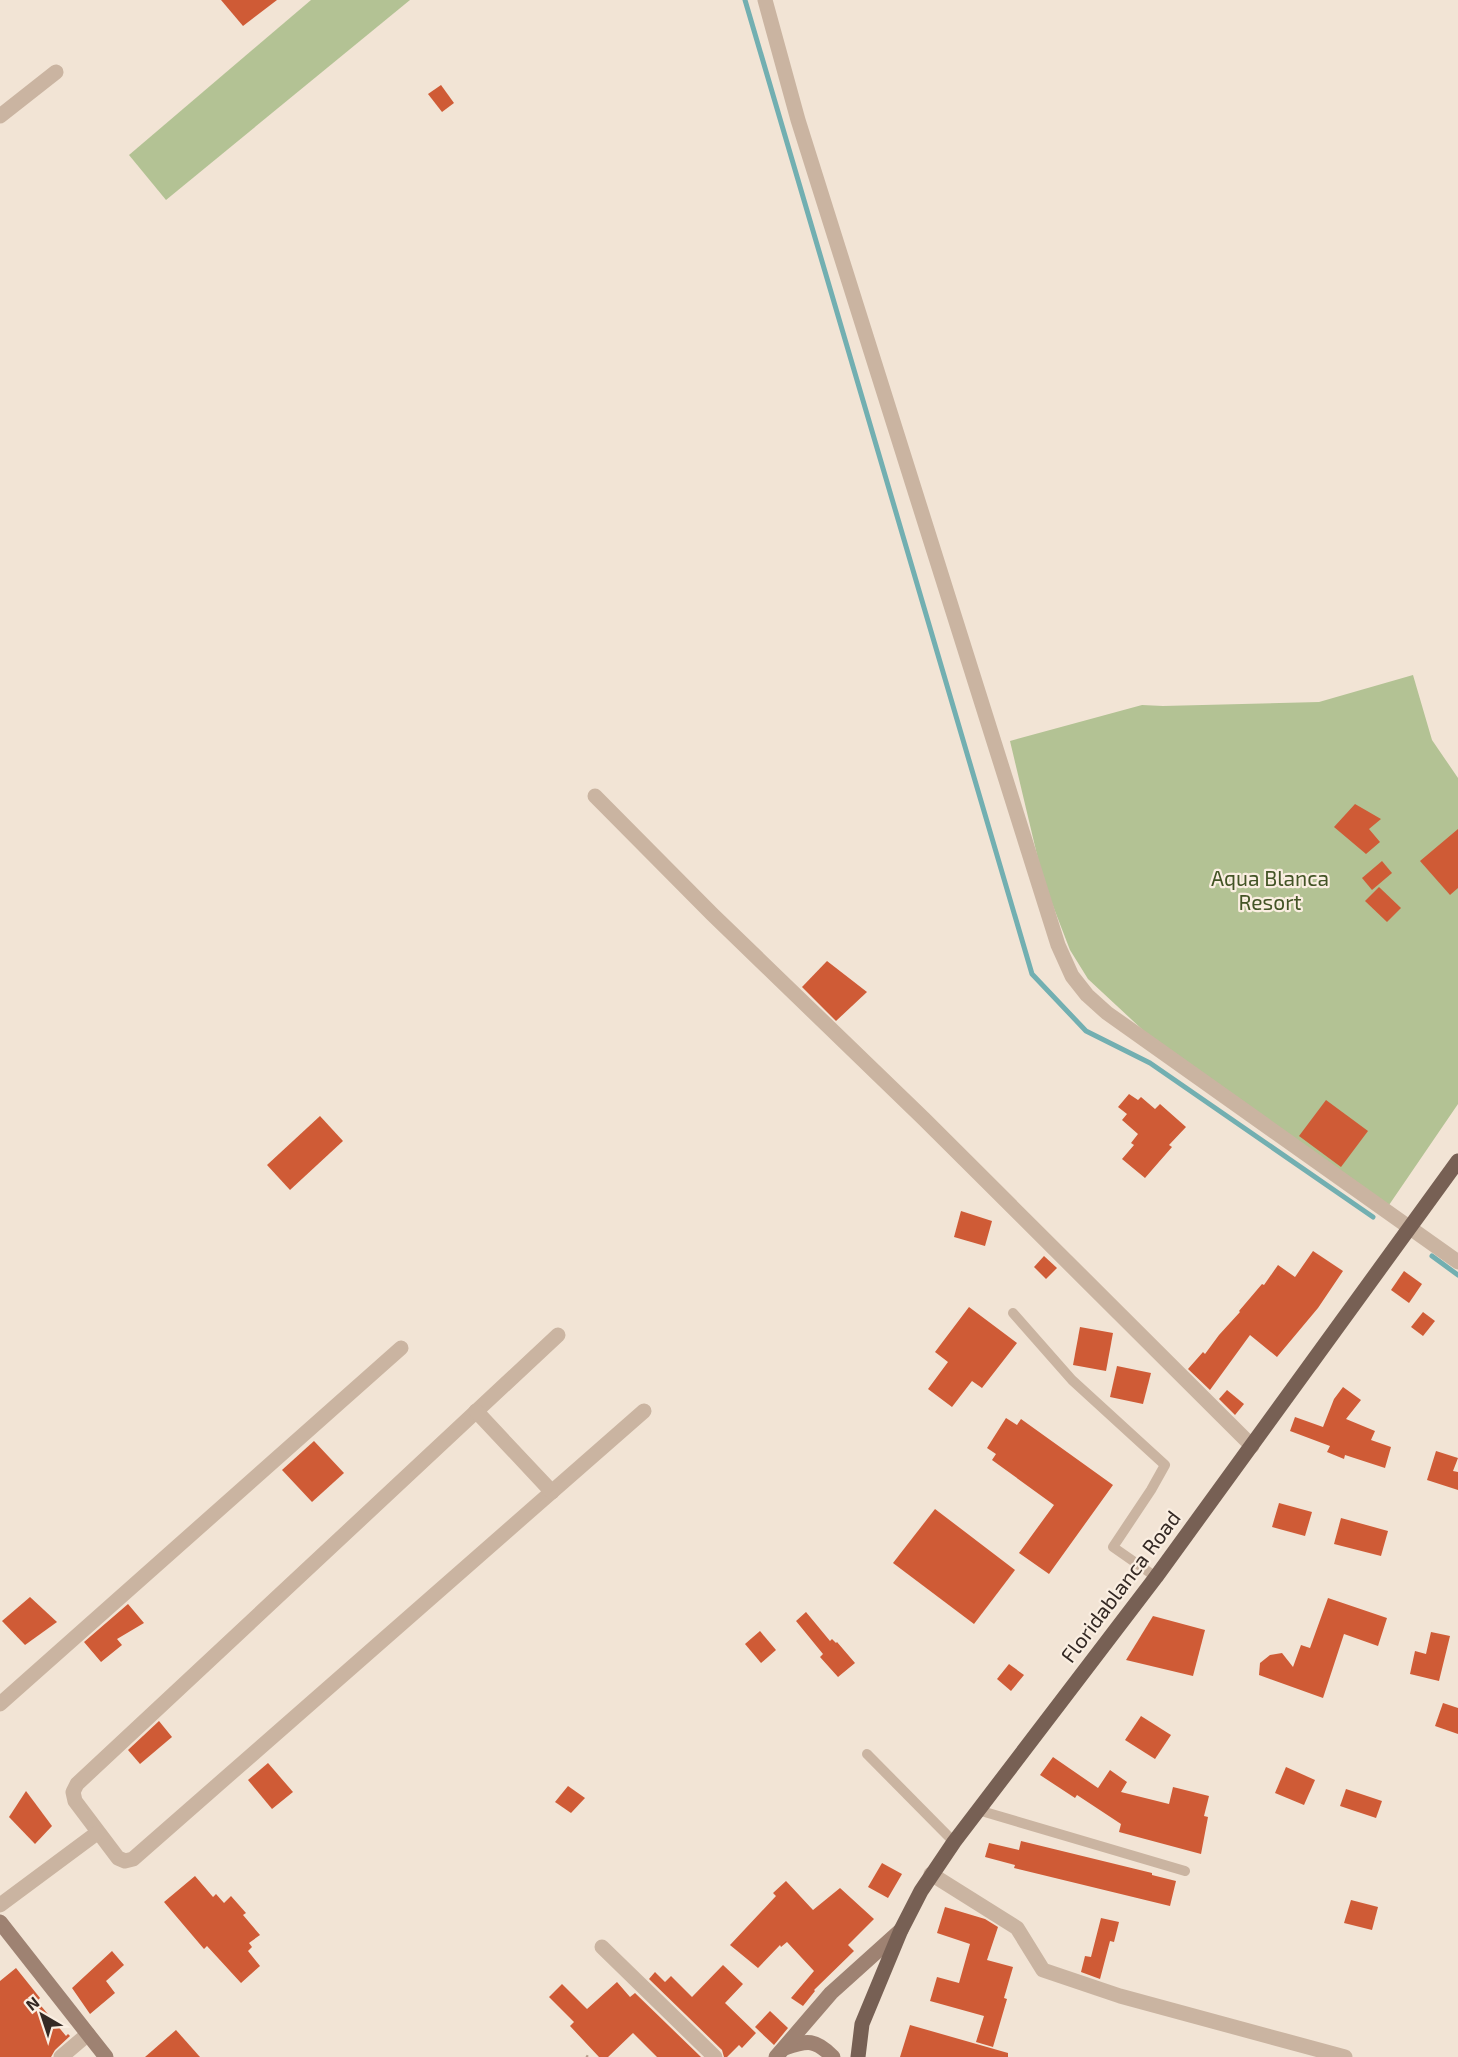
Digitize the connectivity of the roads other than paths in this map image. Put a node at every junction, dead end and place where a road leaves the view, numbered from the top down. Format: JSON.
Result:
{"nodes":[{"id":1,"x":765,"y":0,"type":"edge"},
{"id":2,"x":56,"y":72,"type":"dead end"},
{"id":3,"x":0,"y":116,"type":"edge"},
{"id":4,"x":595,"y":795,"type":"dead end"},
{"id":5,"x":1458,"y":1161,"type":"edge"},
{"id":6,"x":1411,"y":1227,"type":"junction"},
{"id":7,"x":1458,"y":1262,"type":"edge"},
{"id":8,"x":1013,"y":1313,"type":"dead end"},
{"id":9,"x":558,"y":1335,"type":"dead end"},
{"id":10,"x":401,"y":1348,"type":"dead end"},
{"id":11,"x":476,"y":1411,"type":"junction"},
{"id":12,"x":644,"y":1411,"type":"dead end"},
{"id":13,"x":1252,"y":1446,"type":"junction"},
{"id":14,"x":552,"y":1492,"type":"junction"},
{"id":15,"x":1156,"y":1577,"type":"junction"},
{"id":16,"x":0,"y":1704,"type":"edge"},
{"id":17,"x":867,"y":1754,"type":"dead end"},
{"id":18,"x":978,"y":1810,"type":"junction"},
{"id":19,"x":97,"y":1833,"type":"junction"},
{"id":20,"x":954,"y":1842,"type":"junction"},
{"id":21,"x":1185,"y":1871,"type":"dead end"},
{"id":22,"x":932,"y":1875,"type":"junction"},
{"id":23,"x":0,"y":1905,"type":"edge"},
{"id":24,"x":0,"y":1922,"type":"edge"},
{"id":25,"x":901,"y":1930,"type":"junction"},
{"id":26,"x":602,"y":1947,"type":"dead end"},
{"id":27,"x":88,"y":2034,"type":"junction"},
{"id":28,"x":779,"y":2053,"type":"edge"},
{"id":29,"x":61,"y":2057,"type":"edge"},
{"id":30,"x":106,"y":2057,"type":"edge"},
{"id":31,"x":715,"y":2057,"type":"edge"},
{"id":32,"x":833,"y":2057,"type":"edge"},
{"id":33,"x":858,"y":2057,"type":"edge"},
{"id":34,"x":1345,"y":2057,"type":"edge"}],
"edges":[{"from":1,"to":6,"type":"street"},
{"from":2,"to":3,"type":"street"},
{"from":4,"to":13,"type":"street"},
{"from":5,"to":6,"type":"main road","name":"Floridablanca Road"},
{"from":6,"to":7,"type":"street"},
{"from":6,"to":13,"type":"main road","name":"Floridablanca Road"},
{"from":8,"to":15,"type":"lane"},
{"from":9,"to":11,"type":"street"},
{"from":10,"to":16,"type":"street"},
{"from":11,"to":14,"type":"street"},
{"from":11,"to":19,"type":"street"},
{"from":12,"to":14,"type":"street"},
{"from":13,"to":15,"type":"main road","name":"Floridablanca Road"},
{"from":14,"to":19,"type":"street"},
{"from":15,"to":18,"type":"main road","name":"Floridablanca Road"},
{"from":17,"to":20,"type":"lane"},
{"from":18,"to":20,"type":"main road","name":"Floridablanca Road"},
{"from":18,"to":21,"type":"lane"},
{"from":19,"to":23,"type":"street"},
{"from":20,"to":22,"type":"main road","name":"Floridablanca Road"},
{"from":22,"to":25,"type":"main road","name":"Floridablanca Road"},
{"from":22,"to":34,"type":"street"},
{"from":24,"to":27,"type":"street"},
{"from":25,"to":28,"type":"street"},
{"from":25,"to":33,"type":"main road","name":"Floridablanca Road"},
{"from":26,"to":31,"type":"street"},
{"from":27,"to":29,"type":"street"},
{"from":27,"to":30,"type":"street"},
{"from":28,"to":32,"type":"street"}]}
